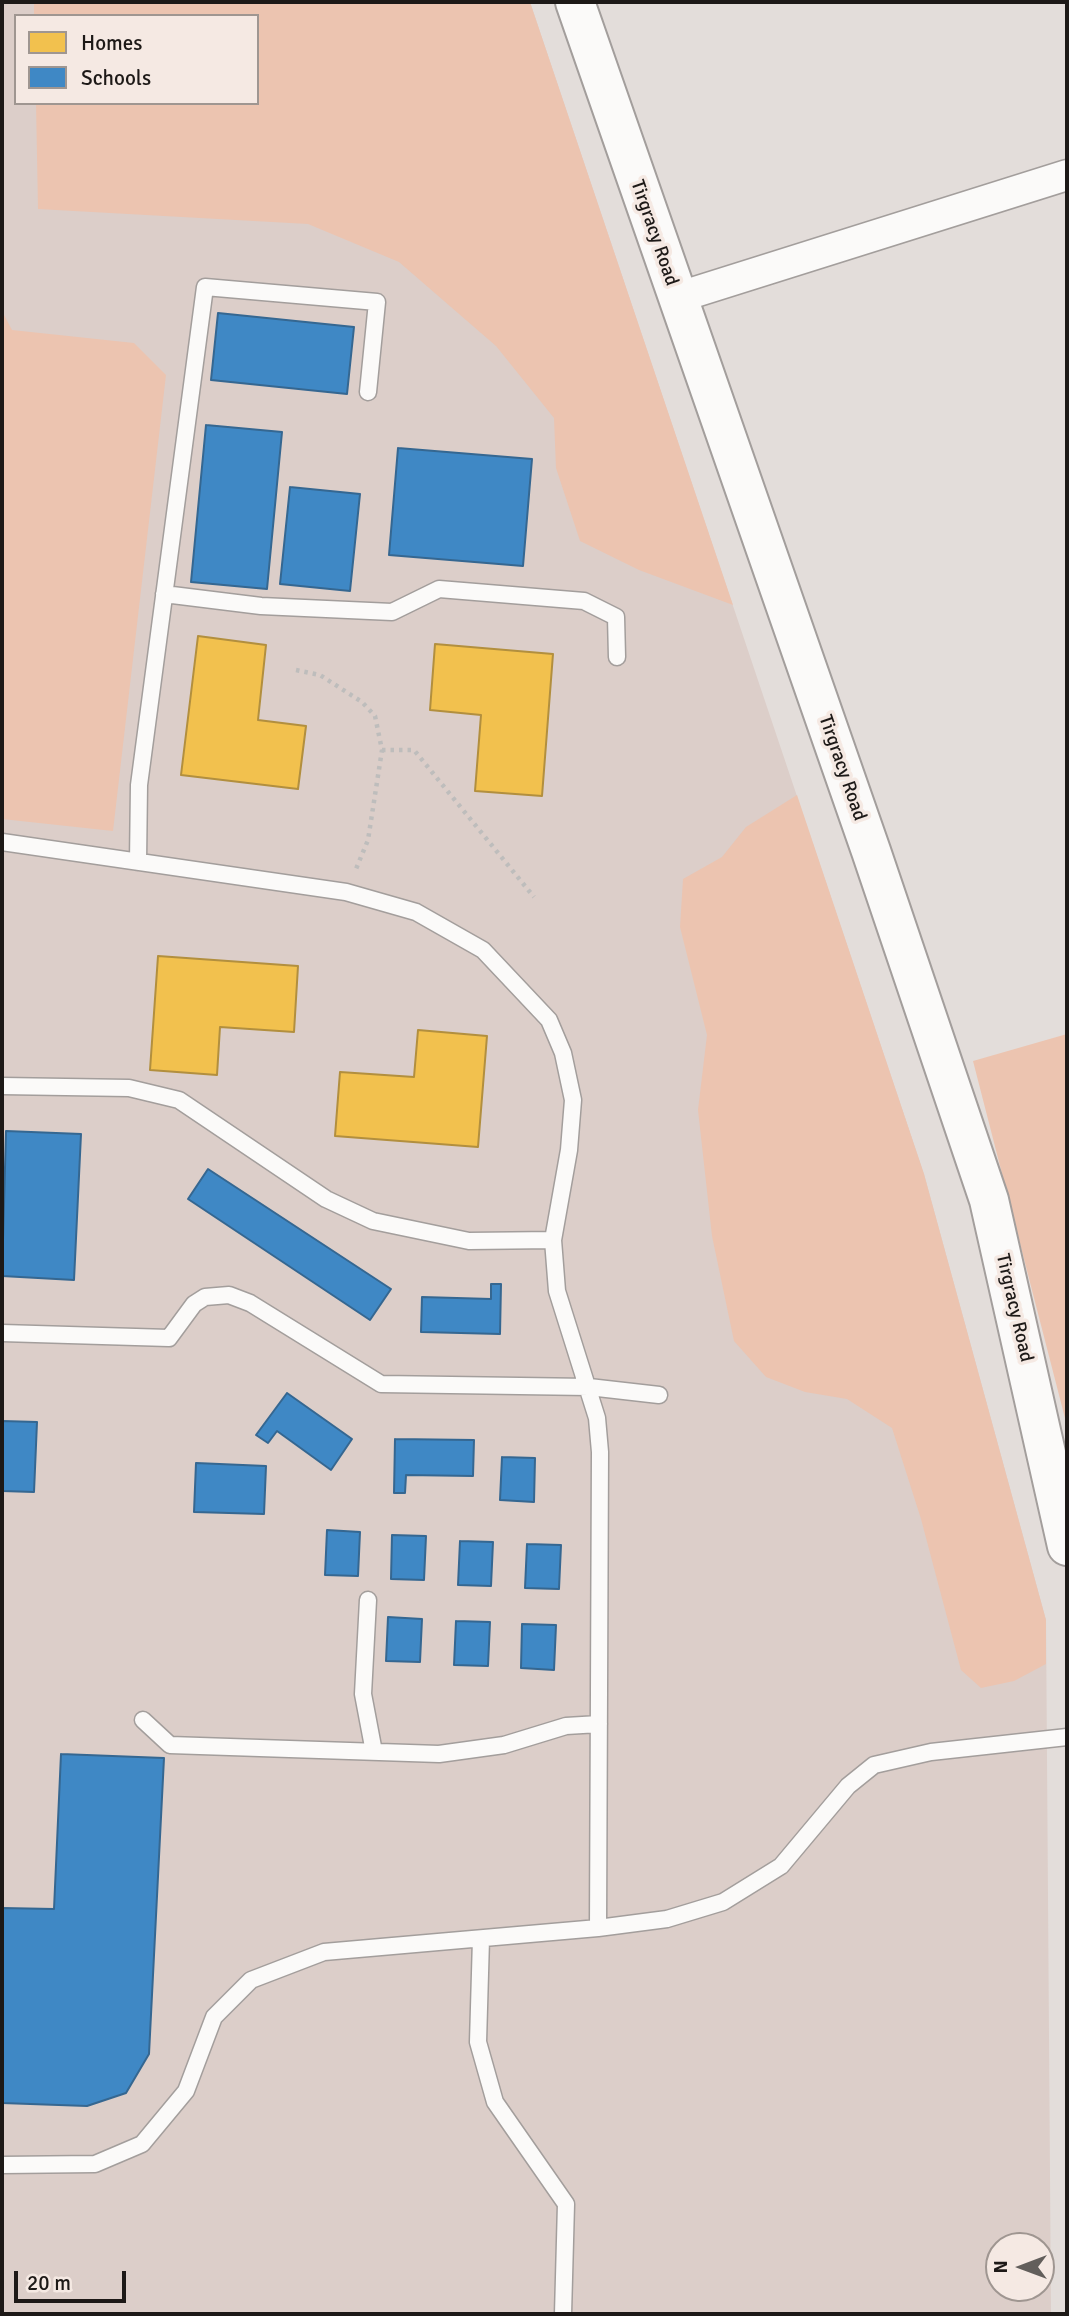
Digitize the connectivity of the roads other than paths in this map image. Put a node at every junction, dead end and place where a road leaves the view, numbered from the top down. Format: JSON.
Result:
{"nodes":[{"id":1,"x":575,"y":2,"type":"edge"},
{"id":2,"x":1067,"y":175,"type":"edge"},
{"id":3,"x":676,"y":298,"type":"junction"},
{"id":4,"x":368,"y":392,"type":"dead end"},
{"id":5,"x":164,"y":594,"type":"junction"},
{"id":6,"x":617,"y":657,"type":"dead end"},
{"id":7,"x":2,"y":842,"type":"edge"},
{"id":8,"x":138,"y":862,"type":"junction"},
{"id":9,"x":2,"y":1086,"type":"edge"},
{"id":10,"x":553,"y":1240,"type":"junction"},
{"id":11,"x":2,"y":1333,"type":"edge"},
{"id":12,"x":589,"y":1387,"type":"junction"},
{"id":13,"x":659,"y":1395,"type":"dead end"},
{"id":14,"x":1067,"y":1546,"type":"edge"},
{"id":15,"x":368,"y":1600,"type":"dead end"},
{"id":16,"x":143,"y":1720,"type":"dead end"},
{"id":17,"x":598,"y":1724,"type":"junction"},
{"id":18,"x":1067,"y":1737,"type":"edge"},
{"id":19,"x":374,"y":1752,"type":"junction"},
{"id":20,"x":598,"y":1928,"type":"junction"},
{"id":21,"x":481,"y":1939,"type":"junction"},
{"id":22,"x":2,"y":2165,"type":"edge"},
{"id":23,"x":564,"y":2314,"type":"edge"}],
"edges":[{"from":1,"to":3,"type":"street","name":"Tirgracy Road"},
{"from":2,"to":3,"type":"street"},
{"from":3,"to":14,"type":"street","name":"Tirgracy Road"},
{"from":4,"to":5,"type":"lane"},
{"from":5,"to":6,"type":"lane"},
{"from":5,"to":8,"type":"lane"},
{"from":7,"to":8,"type":"lane"},
{"from":8,"to":10,"type":"lane"},
{"from":9,"to":10,"type":"lane"},
{"from":10,"to":12,"type":"lane"},
{"from":11,"to":12,"type":"lane"},
{"from":12,"to":13,"type":"lane"},
{"from":12,"to":17,"type":"lane"},
{"from":15,"to":19,"type":"lane"},
{"from":16,"to":19,"type":"lane"},
{"from":17,"to":19,"type":"lane"},
{"from":17,"to":20,"type":"lane"},
{"from":18,"to":20,"type":"lane"},
{"from":20,"to":21,"type":"lane"},
{"from":21,"to":22,"type":"lane"},
{"from":21,"to":23,"type":"lane"}]}
